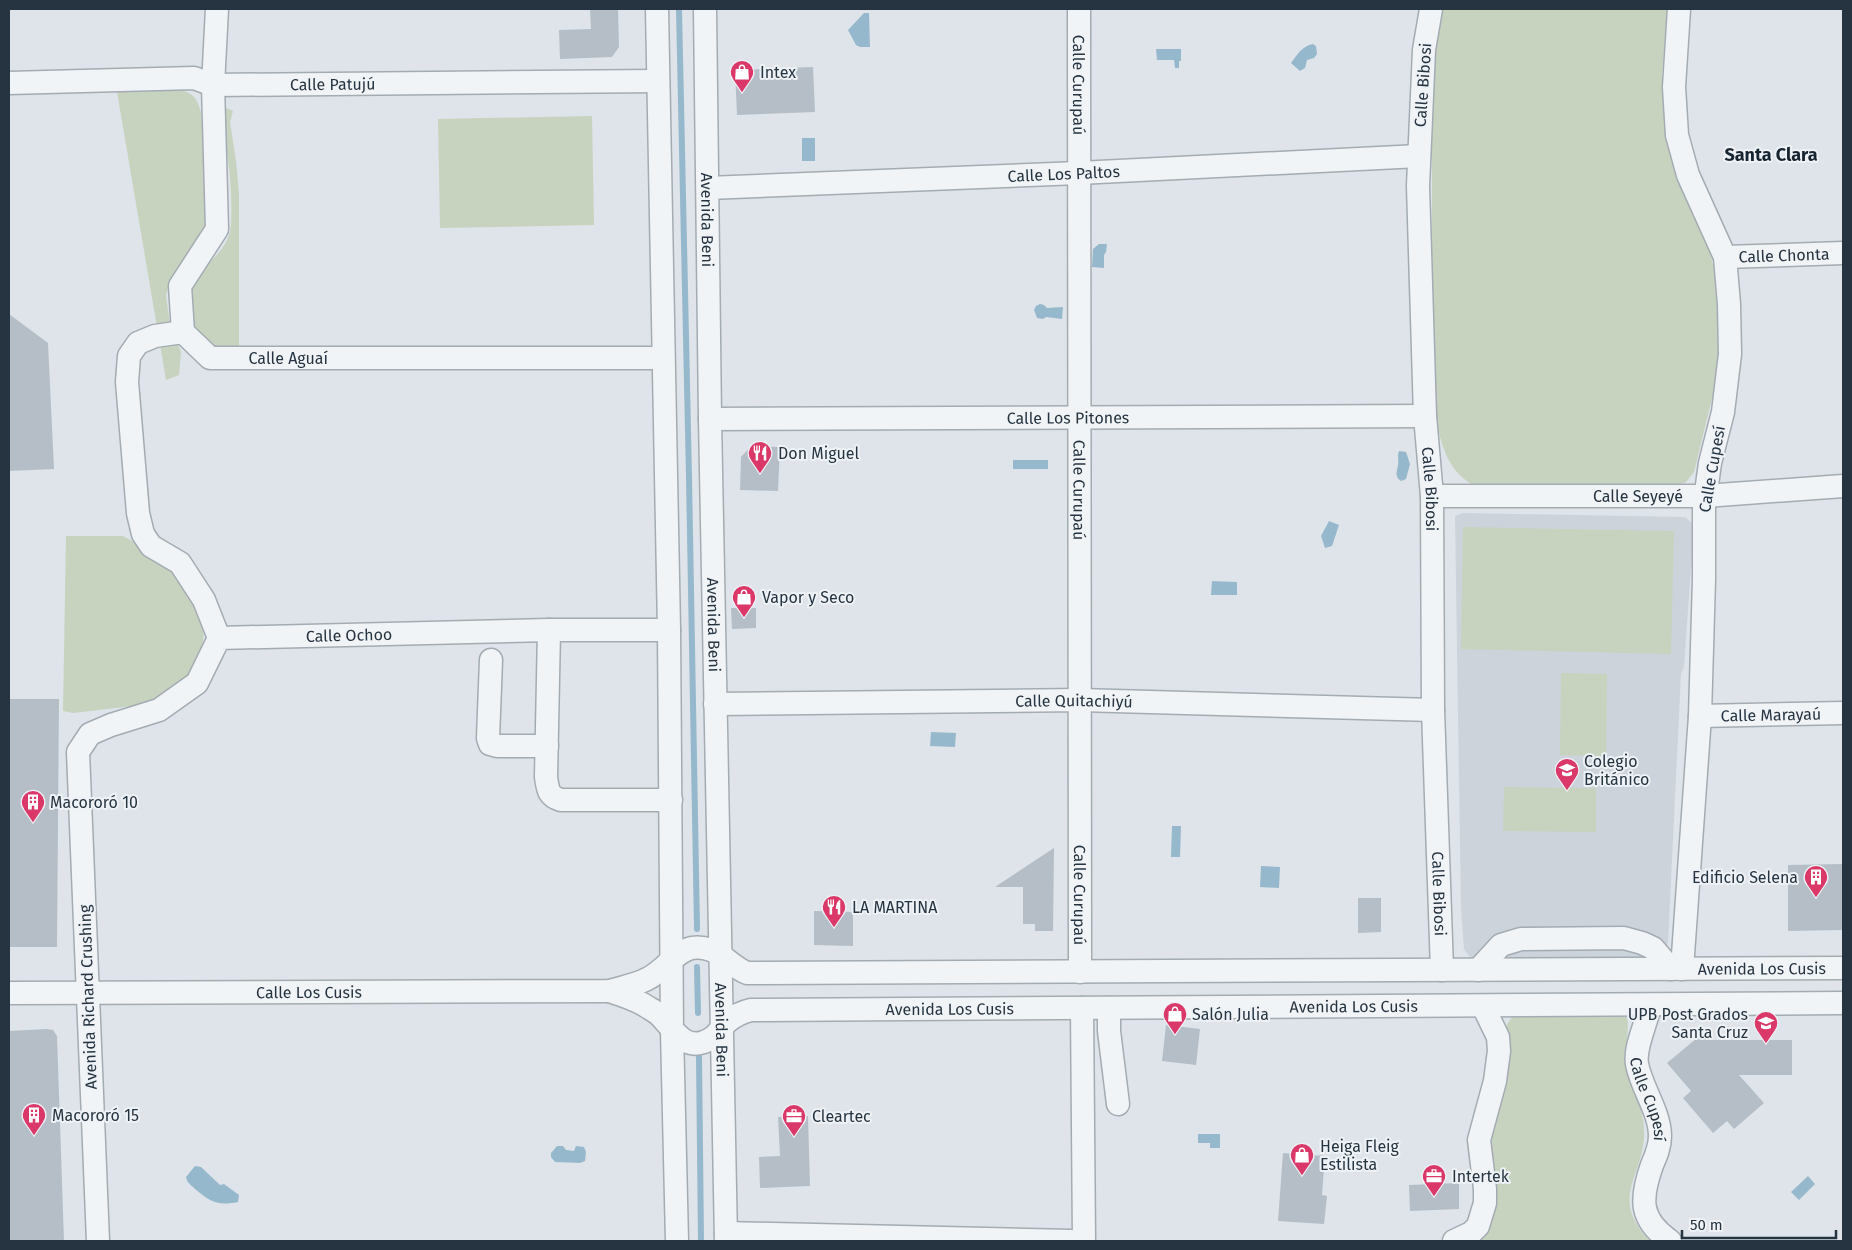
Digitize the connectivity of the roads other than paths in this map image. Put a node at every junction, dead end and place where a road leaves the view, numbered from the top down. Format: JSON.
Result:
{"nodes":[{"id":1,"x":217,"y":9,"type":"edge"},
{"id":2,"x":657,"y":9,"type":"edge"},
{"id":3,"x":705,"y":9,"type":"edge"},
{"id":4,"x":1079,"y":9,"type":"edge"},
{"id":5,"x":1431,"y":9,"type":"edge"},
{"id":6,"x":1679,"y":9,"type":"edge"},
{"id":7,"x":658,"y":81,"type":"junction"},
{"id":8,"x":9,"y":83,"type":"edge"},
{"id":9,"x":213,"y":85,"type":"junction"},
{"id":10,"x":1419,"y":156,"type":"junction"},
{"id":11,"x":1079,"y":173,"type":"junction"},
{"id":12,"x":708,"y":188,"type":"junction"},
{"id":13,"x":1843,"y":253,"type":"edge"},
{"id":14,"x":1725,"y":257,"type":"junction"},
{"id":15,"x":183,"y":332,"type":"junction"},
{"id":16,"x":663,"y":358,"type":"junction"},
{"id":17,"x":1426,"y":416,"type":"junction"},
{"id":18,"x":1080,"y":417,"type":"junction"},
{"id":19,"x":710,"y":420,"type":"junction"},
{"id":20,"x":1843,"y":486,"type":"edge"},
{"id":21,"x":1432,"y":496,"type":"junction"},
{"id":22,"x":1705,"y":496,"type":"junction"},
{"id":23,"x":549,"y":630,"type":"junction"},
{"id":24,"x":670,"y":630,"type":"junction"},
{"id":25,"x":219,"y":638,"type":"junction"},
{"id":26,"x":491,"y":660,"type":"dead end"},
{"id":27,"x":1080,"y":700,"type":"junction"},
{"id":28,"x":715,"y":704,"type":"junction"},
{"id":29,"x":1433,"y":710,"type":"junction"},
{"id":30,"x":1843,"y":713,"type":"edge"},
{"id":31,"x":1700,"y":716,"type":"junction"},
{"id":32,"x":547,"y":746,"type":"junction"},
{"id":33,"x":671,"y":800,"type":"junction"},
{"id":34,"x":719,"y":954,"type":"junction"},
{"id":35,"x":672,"y":958,"type":"junction"},
{"id":36,"x":1843,"y":968,"type":"edge"},
{"id":37,"x":1676,"y":969,"type":"junction"},
{"id":38,"x":1442,"y":970,"type":"junction"},
{"id":39,"x":1478,"y":970,"type":"junction"},
{"id":40,"x":1080,"y":972,"type":"junction"},
{"id":41,"x":1156,"y":972,"type":"junction"},
{"id":42,"x":770,"y":973,"type":"junction"},
{"id":43,"x":610,"y":991,"type":"junction"},
{"id":44,"x":9,"y":993,"type":"edge"},
{"id":45,"x":87,"y":993,"type":"junction"},
{"id":46,"x":1843,"y":1003,"type":"edge"},
{"id":47,"x":1650,"y":1005,"type":"junction"},
{"id":48,"x":1483,"y":1006,"type":"junction"},
{"id":49,"x":1082,"y":1008,"type":"junction"},
{"id":50,"x":1109,"y":1008,"type":"junction"},
{"id":51,"x":1156,"y":1008,"type":"junction"},
{"id":52,"x":772,"y":1010,"type":"junction"},
{"id":53,"x":672,"y":1031,"type":"junction"},
{"id":54,"x":721,"y":1031,"type":"junction"},
{"id":55,"x":1118,"y":1104,"type":"dead end"},
{"id":56,"x":726,"y":1237,"type":"edge"},
{"id":57,"x":924,"y":1239,"type":"edge"},
{"id":58,"x":98,"y":1241,"type":"edge"},
{"id":59,"x":677,"y":1241,"type":"edge"},
{"id":60,"x":1072,"y":1241,"type":"edge"},
{"id":61,"x":1084,"y":1241,"type":"edge"},
{"id":62,"x":1454,"y":1241,"type":"edge"},
{"id":63,"x":1670,"y":1241,"type":"edge"}],
"edges":[{"from":1,"to":9,"type":"street"},
{"from":2,"to":7,"type":"street"},
{"from":3,"to":12,"type":"street","name":"Avenida Beni"},
{"from":4,"to":11,"type":"street","name":"Calle Curupaú"},
{"from":5,"to":10,"type":"street","name":"Calle Bibosi"},
{"from":6,"to":14,"type":"street","name":"Calle Cupesí"},
{"from":7,"to":9,"type":"street","name":"Calle Patujú"},
{"from":7,"to":16,"type":"street"},
{"from":8,"to":9,"type":"street","name":"Calle Patujú"},
{"from":9,"to":15,"type":"street"},
{"from":10,"to":11,"type":"street","name":"Calle Los Paltos"},
{"from":10,"to":17,"type":"street","name":"Calle Bibosi"},
{"from":11,"to":12,"type":"street","name":"Calle Los Paltos"},
{"from":11,"to":18,"type":"street","name":"Calle Curupaú"},
{"from":12,"to":19,"type":"street","name":"Avenida Beni"},
{"from":13,"to":14,"type":"street","name":"Calle Chonta"},
{"from":14,"to":22,"type":"street","name":"Calle Cupesí"},
{"from":15,"to":16,"type":"street","name":"Calle Aguaí"},
{"from":15,"to":25,"type":"street"},
{"from":16,"to":24,"type":"street"},
{"from":17,"to":18,"type":"street","name":"Calle Los Pitones"},
{"from":17,"to":21,"type":"street","name":"Calle Bibosi"},
{"from":18,"to":19,"type":"street","name":"Calle Los Pitones"},
{"from":18,"to":27,"type":"street","name":"Calle Curupaú"},
{"from":19,"to":28,"type":"street","name":"Avenida Beni"},
{"from":20,"to":22,"type":"street","name":"Calle Seyeyé"},
{"from":21,"to":22,"type":"street","name":"Calle Seyeyé"},
{"from":21,"to":29,"type":"street","name":"Calle Bibosi"},
{"from":22,"to":31,"type":"street","name":"Calle Cupesí"},
{"from":23,"to":24,"type":"street","name":"Calle Ochoo"},
{"from":23,"to":25,"type":"street","name":"Calle Ochoo"},
{"from":23,"to":32,"type":"street"},
{"from":24,"to":33,"type":"street"},
{"from":25,"to":45,"type":"street","name":"Avenida Richard Crushing"},
{"from":26,"to":32,"type":"street"},
{"from":27,"to":28,"type":"street","name":"Calle Quitachiyú"},
{"from":27,"to":29,"type":"street","name":"Calle Quitachiyú"},
{"from":27,"to":40,"type":"street","name":"Calle Curupaú"},
{"from":28,"to":34,"type":"street","name":"Avenida Beni"},
{"from":29,"to":38,"type":"street","name":"Calle Bibosi"},
{"from":30,"to":31,"type":"street","name":"Calle Marayaú"},
{"from":31,"to":37,"type":"street","name":"Calle Cupesí"},
{"from":32,"to":33,"type":"street"},
{"from":33,"to":35,"type":"street"},
{"from":34,"to":35,"type":"street","name":"Avenida Los Cusis"},
{"from":34,"to":42,"type":"street","name":"Avenida Los Cusis"},
{"from":34,"to":54,"type":"street","name":"Avenida Beni"},
{"from":35,"to":43,"type":"street","name":"Calle Los Cusis"},
{"from":35,"to":53,"type":"street"},
{"from":36,"to":37,"type":"street","name":"Avenida Los Cusis"},
{"from":37,"to":39,"type":"street","name":"Avenida Los Cusis"},
{"from":37,"to":39,"type":"street"},
{"from":38,"to":39,"type":"street","name":"Avenida Los Cusis"},
{"from":38,"to":41,"type":"street","name":"Avenida Los Cusis"},
{"from":40,"to":41,"type":"street","name":"Avenida Los Cusis"},
{"from":40,"to":42,"type":"street","name":"Avenida Los Cusis"},
{"from":41,"to":51,"type":"street"},
{"from":42,"to":52,"type":"street"},
{"from":43,"to":45,"type":"street","name":"Calle Los Cusis"},
{"from":43,"to":53,"type":"street","name":"Calle Los Cusis"},
{"from":44,"to":45,"type":"street","name":"Calle Los Cusis"},
{"from":45,"to":58,"type":"street","name":"Avenida Richard Crushing"},
{"from":46,"to":47,"type":"street","name":"Avenida Los Cusis"},
{"from":47,"to":48,"type":"street","name":"Avenida Los Cusis"},
{"from":47,"to":63,"type":"street","name":"Calle Cupesí"},
{"from":48,"to":51,"type":"street","name":"Avenida Los Cusis"},
{"from":48,"to":62,"type":"street"},
{"from":49,"to":50,"type":"street","name":"Avenida Los Cusis"},
{"from":49,"to":52,"type":"street","name":"Avenida Los Cusis"},
{"from":49,"to":61,"type":"street"},
{"from":50,"to":51,"type":"street","name":"Avenida Los Cusis"},
{"from":50,"to":55,"type":"street"},
{"from":52,"to":54,"type":"street","name":"Avenida Los Cusis"},
{"from":53,"to":54,"type":"street","name":"Avenida Los Cusis"},
{"from":53,"to":59,"type":"street"},
{"from":54,"to":56,"type":"street","name":"Avenida Beni"},
{"from":56,"to":57,"type":"street"},
{"from":57,"to":60,"type":"street"}]}
